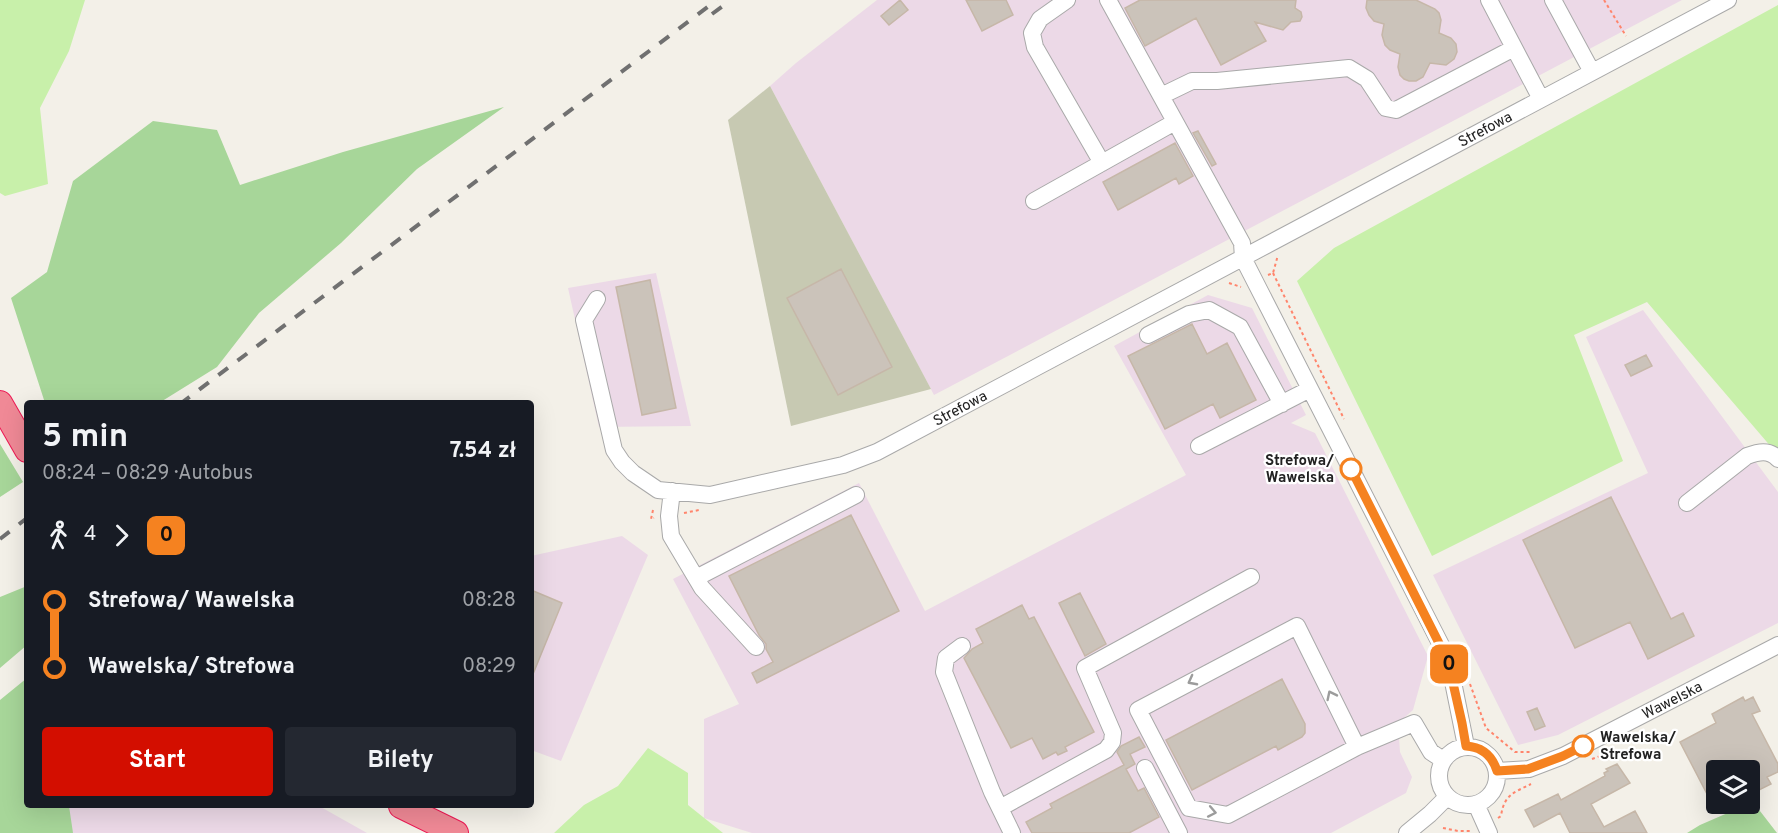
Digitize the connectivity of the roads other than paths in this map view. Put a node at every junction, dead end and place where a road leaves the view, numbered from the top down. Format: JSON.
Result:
{"nodes":[{"id":1,"x":1067,"y":0,"type":"edge"},
{"id":2,"x":1108,"y":0,"type":"edge"},
{"id":3,"x":1489,"y":0,"type":"edge"},
{"id":4,"x":1553,"y":0,"type":"edge"},
{"id":5,"x":1728,"y":0,"type":"edge"},
{"id":6,"x":1514,"y":48,"type":"junction"},
{"id":7,"x":1592,"y":72,"type":"junction"},
{"id":8,"x":1161,"y":96,"type":"junction"},
{"id":9,"x":1540,"y":99,"type":"junction"},
{"id":10,"x":1175,"y":122,"type":"junction"},
{"id":11,"x":1102,"y":163,"type":"junction"},
{"id":12,"x":1034,"y":201,"type":"dead end"},
{"id":13,"x":1243,"y":258,"type":"junction"},
{"id":14,"x":597,"y":299,"type":"dead end"},
{"id":15,"x":1148,"y":335,"type":"dead end"},
{"id":16,"x":1310,"y":390,"type":"junction"},
{"id":17,"x":0,"y":403,"type":"edge"},
{"id":18,"x":1282,"y":404,"type":"junction"},
{"id":19,"x":24,"y":445,"type":"edge"},
{"id":20,"x":1199,"y":446,"type":"dead end"},
{"id":21,"x":1778,"y":459,"type":"edge"},
{"id":22,"x":665,"y":490,"type":"junction"},
{"id":23,"x":856,"y":495,"type":"dead end"},
{"id":24,"x":1687,"y":503,"type":"dead end"},
{"id":25,"x":1251,"y":577,"type":"dead end"},
{"id":26,"x":696,"y":578,"type":"junction"},
{"id":27,"x":1778,"y":645,"type":"edge"},
{"id":28,"x":962,"y":646,"type":"dead end"},
{"id":29,"x":756,"y":647,"type":"dead end"},
{"id":30,"x":1466,"y":746,"type":"junction"},
{"id":31,"x":1357,"y":747,"type":"junction"},
{"id":32,"x":1443,"y":760,"type":"junction"},
{"id":33,"x":1145,"y":768,"type":"dead end"},
{"id":34,"x":1497,"y":771,"type":"junction"},
{"id":35,"x":1447,"y":797,"type":"junction"},
{"id":36,"x":1476,"y":804,"type":"junction"},
{"id":37,"x":405,"y":808,"type":"edge"},
{"id":38,"x":1000,"y":808,"type":"junction"},
{"id":39,"x":456,"y":833,"type":"edge"},
{"id":40,"x":1012,"y":833,"type":"edge"},
{"id":41,"x":1179,"y":833,"type":"edge"},
{"id":42,"x":1407,"y":833,"type":"edge"},
{"id":43,"x":1489,"y":833,"type":"edge"}],
"edges":[{"from":1,"to":11,"type":"street"},
{"from":2,"to":8,"type":"street"},
{"from":3,"to":6,"type":"street"},
{"from":4,"to":7,"type":"street"},
{"from":5,"to":7,"type":"street","name":"Strefowa"},
{"from":6,"to":8,"type":"street"},
{"from":6,"to":9,"type":"street"},
{"from":7,"to":9,"type":"street","name":"Strefowa"},
{"from":8,"to":10,"type":"street"},
{"from":9,"to":13,"type":"street","name":"Strefowa"},
{"from":10,"to":11,"type":"street"},
{"from":10,"to":13,"type":"street"},
{"from":11,"to":12,"type":"street"},
{"from":13,"to":16,"type":"street"},
{"from":13,"to":22,"type":"street","name":"Strefowa"},
{"from":14,"to":22,"type":"street"},
{"from":15,"to":18,"type":"street"},
{"from":16,"to":18,"type":"street"},
{"from":16,"to":30,"type":"street"},
{"from":17,"to":19,"type":"highway"},
{"from":18,"to":20,"type":"street"},
{"from":21,"to":24,"type":"street"},
{"from":22,"to":26,"type":"street"},
{"from":23,"to":26,"type":"street"},
{"from":25,"to":38,"type":"street"},
{"from":26,"to":29,"type":"street"},
{"from":27,"to":34,"type":"street","name":"Wawelska"},
{"from":28,"to":38,"type":"street"},
{"from":30,"to":32,"type":"street"},
{"from":30,"to":34,"type":"street"},
{"from":31,"to":31,"type":"street","one_way":true},
{"from":31,"to":32,"type":"street"},
{"from":32,"to":35,"type":"street"},
{"from":33,"to":41,"type":"street"},
{"from":34,"to":36,"type":"street"},
{"from":35,"to":36,"type":"street"},
{"from":35,"to":42,"type":"street"},
{"from":36,"to":43,"type":"street"},
{"from":37,"to":39,"type":"highway"},
{"from":38,"to":40,"type":"street"}]}
